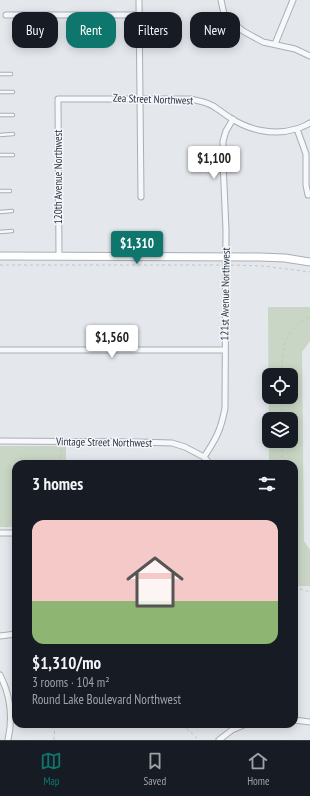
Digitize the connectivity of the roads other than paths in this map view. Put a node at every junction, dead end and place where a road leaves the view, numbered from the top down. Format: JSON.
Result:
{"nodes":[{"id":1,"x":140,"y":0,"type":"edge"},
{"id":2,"x":221,"y":0,"type":"edge"},
{"id":3,"x":293,"y":0,"type":"edge"},
{"id":4,"x":140,"y":12,"type":"edge"},
{"id":5,"x":6,"y":15,"type":"dead end"},
{"id":6,"x":124,"y":15,"type":"edge"},
{"id":7,"x":275,"y":44,"type":"junction"},
{"id":8,"x":140,"y":48,"type":"edge"},
{"id":9,"x":310,"y":56,"type":"edge"},
{"id":10,"x":0,"y":74,"type":"edge"},
{"id":11,"x":11,"y":74,"type":"dead end"},
{"id":12,"x":0,"y":92,"type":"edge"},
{"id":13,"x":13,"y":92,"type":"dead end"},
{"id":14,"x":140,"y":98,"type":"junction"},
{"id":15,"x":58,"y":99,"type":"joint"},
{"id":16,"x":0,"y":115,"type":"edge"},
{"id":17,"x":13,"y":115,"type":"dead end"},
{"id":18,"x":233,"y":119,"type":"junction"},
{"id":19,"x":310,"y":122,"type":"edge"},
{"id":20,"x":297,"y":129,"type":"junction"},
{"id":21,"x":13,"y":134,"type":"dead end"},
{"id":22,"x":0,"y":135,"type":"edge"},
{"id":23,"x":13,"y":154,"type":"dead end"},
{"id":24,"x":0,"y":155,"type":"edge"},
{"id":25,"x":10,"y":190,"type":"dead end"},
{"id":26,"x":0,"y":191,"type":"edge"},
{"id":27,"x":308,"y":195,"type":"dead end"},
{"id":28,"x":141,"y":197,"type":"dead end"},
{"id":29,"x":12,"y":211,"type":"dead end"},
{"id":30,"x":0,"y":212,"type":"edge"},
{"id":31,"x":12,"y":231,"type":"dead end"},
{"id":32,"x":0,"y":232,"type":"edge"},
{"id":33,"x":0,"y":256,"type":"edge"},
{"id":34,"x":59,"y":256,"type":"junction"},
{"id":35,"x":226,"y":256,"type":"junction"},
{"id":36,"x":310,"y":262,"type":"edge"},
{"id":37,"x":0,"y":350,"type":"edge"},
{"id":38,"x":225,"y":350,"type":"junction"},
{"id":39,"x":0,"y":441,"type":"edge"},
{"id":40,"x":204,"y":457,"type":"junction"},
{"id":41,"x":207,"y":460,"type":"edge"},
{"id":42,"x":12,"y":634,"type":"edge"},
{"id":43,"x":0,"y":636,"type":"edge"},
{"id":44,"x":0,"y":675,"type":"edge"},
{"id":45,"x":298,"y":720,"type":"edge"},
{"id":46,"x":310,"y":722,"type":"edge"},
{"id":47,"x":235,"y":728,"type":"edge"},
{"id":48,"x":8,"y":740,"type":"edge"},
{"id":49,"x":219,"y":740,"type":"edge"}],
"edges":[{"from":1,"to":4,"type":"street"},
{"from":2,"to":7,"type":"street"},
{"from":3,"to":7,"type":"street"},
{"from":5,"to":6,"type":"street"},
{"from":7,"to":9,"type":"street"},
{"from":8,"to":14,"type":"street"},
{"from":10,"to":11,"type":"lane"},
{"from":12,"to":13,"type":"lane"},
{"from":14,"to":15,"type":"street","name":"Zea Street Northwest"},
{"from":14,"to":18,"type":"street","name":"Zea Street Northwest"},
{"from":14,"to":28,"type":"street"},
{"from":15,"to":34,"type":"street","name":"120th Avenue Northwest"},
{"from":16,"to":17,"type":"lane"},
{"from":18,"to":20,"type":"street","name":"Zea Street Northwest"},
{"from":18,"to":35,"type":"street","name":"121st Avenue Northwest"},
{"from":19,"to":20,"type":"street","name":"Zea Street Northwest"},
{"from":20,"to":27,"type":"street"},
{"from":21,"to":22,"type":"lane"},
{"from":23,"to":24,"type":"lane"},
{"from":25,"to":26,"type":"lane"},
{"from":29,"to":30,"type":"lane"},
{"from":31,"to":32,"type":"lane"},
{"from":33,"to":34,"type":"main road"},
{"from":34,"to":35,"type":"main road"},
{"from":35,"to":36,"type":"main road"},
{"from":35,"to":38,"type":"street","name":"121st Avenue Northwest"},
{"from":37,"to":38,"type":"street"},
{"from":38,"to":40,"type":"street","name":"121st Avenue Northwest"},
{"from":39,"to":40,"type":"street","name":"Vintage Street Northwest"},
{"from":40,"to":41,"type":"street"},
{"from":42,"to":43,"type":"street"},
{"from":44,"to":48,"type":"street"},
{"from":45,"to":46,"type":"street"},
{"from":47,"to":49,"type":"street"}]}
